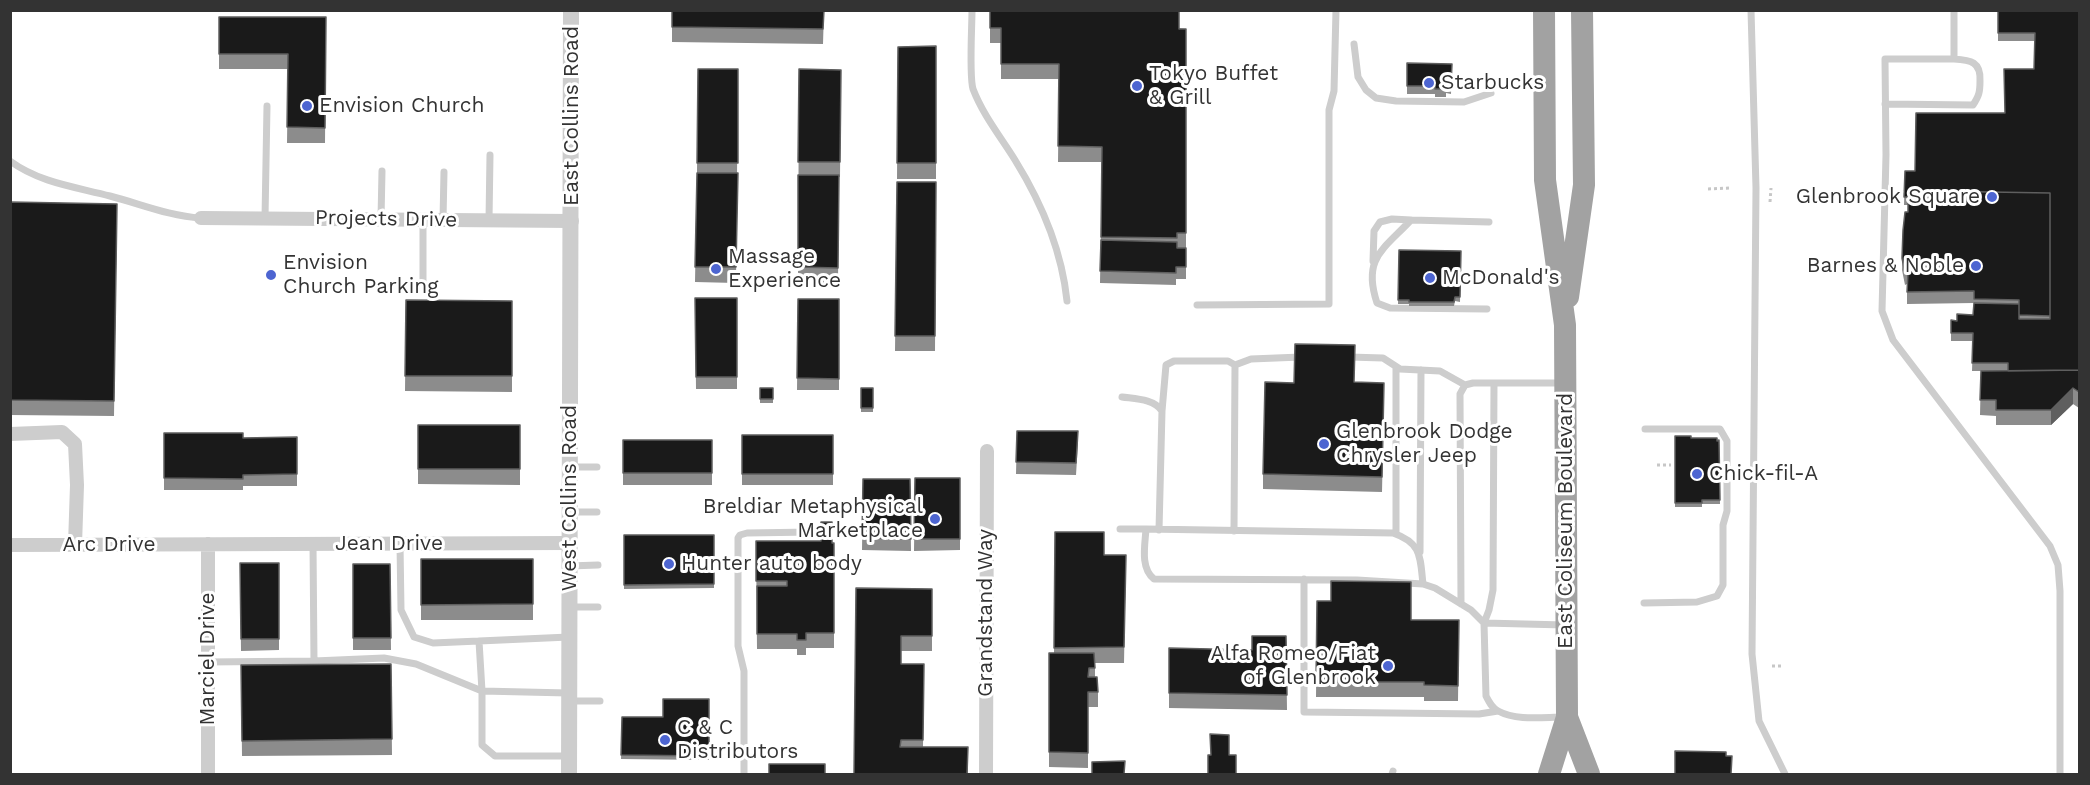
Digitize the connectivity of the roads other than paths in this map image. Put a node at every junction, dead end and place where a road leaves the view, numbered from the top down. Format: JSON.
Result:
{"nodes":[{"id":1,"x":572,"y":10,"type":"edge"},
{"id":2,"x":972,"y":10,"type":"edge"},
{"id":3,"x":1336,"y":10,"type":"edge"},
{"id":4,"x":1544,"y":10,"type":"edge"},
{"id":5,"x":1582,"y":10,"type":"edge"},
{"id":6,"x":1751,"y":10,"type":"edge"},
{"id":7,"x":1954,"y":10,"type":"edge"},
{"id":8,"x":1354,"y":44,"type":"dead end"},
{"id":9,"x":1954,"y":58,"type":"junction"},
{"id":10,"x":1491,"y":93,"type":"dead end"},
{"id":11,"x":1885,"y":104,"type":"junction"},
{"id":12,"x":267,"y":106,"type":"dead end"},
{"id":13,"x":490,"y":155,"type":"dead end"},
{"id":14,"x":10,"y":161,"type":"edge"},
{"id":15,"x":382,"y":171,"type":"dead end"},
{"id":16,"x":444,"y":171,"type":"dead end"},
{"id":17,"x":201,"y":218,"type":"joint"},
{"id":18,"x":265,"y":218,"type":"junction"},
{"id":19,"x":381,"y":219,"type":"junction"},
{"id":20,"x":423,"y":220,"type":"junction"},
{"id":21,"x":443,"y":220,"type":"junction"},
{"id":22,"x":489,"y":220,"type":"junction"},
{"id":23,"x":1411,"y":220,"type":"junction"},
{"id":24,"x":572,"y":221,"type":"junction"},
{"id":25,"x":1489,"y":222,"type":"dead end"},
{"id":26,"x":1373,"y":267,"type":"junction"},
{"id":27,"x":423,"y":291,"type":"dead end"},
{"id":28,"x":1067,"y":301,"type":"dead end"},
{"id":29,"x":1197,"y":304,"type":"dead end"},
{"id":30,"x":1487,"y":309,"type":"dead end"},
{"id":31,"x":1564,"y":326,"type":"junction"},
{"id":32,"x":1305,"y":357,"type":"edge"},
{"id":33,"x":1336,"y":357,"type":"edge"},
{"id":34,"x":1235,"y":365,"type":"junction"},
{"id":35,"x":1396,"y":367,"type":"junction"},
{"id":36,"x":1421,"y":370,"type":"junction"},
{"id":37,"x":1494,"y":383,"type":"junction"},
{"id":38,"x":1565,"y":383,"type":"junction"},
{"id":39,"x":1465,"y":386,"type":"junction"},
{"id":40,"x":1122,"y":397,"type":"dead end"},
{"id":41,"x":1162,"y":411,"type":"junction"},
{"id":42,"x":1645,"y":429,"type":"dead end"},
{"id":43,"x":10,"y":434,"type":"edge"},
{"id":44,"x":987,"y":451,"type":"dead end"},
{"id":45,"x":570,"y":467,"type":"junction"},
{"id":46,"x":597,"y":467,"type":"dead end"},
{"id":47,"x":570,"y":512,"type":"junction"},
{"id":48,"x":597,"y":512,"type":"dead end"},
{"id":49,"x":1120,"y":529,"type":"dead end"},
{"id":50,"x":1146,"y":530,"type":"junction"},
{"id":51,"x":1159,"y":530,"type":"junction"},
{"id":52,"x":1234,"y":531,"type":"junction"},
{"id":53,"x":812,"y":532,"type":"dead end"},
{"id":54,"x":1396,"y":534,"type":"junction"},
{"id":55,"x":569,"y":543,"type":"junction"},
{"id":56,"x":208,"y":544,"type":"junction"},
{"id":57,"x":313,"y":544,"type":"junction"},
{"id":58,"x":400,"y":544,"type":"junction"},
{"id":59,"x":10,"y":545,"type":"edge"},
{"id":60,"x":75,"y":545,"type":"junction"},
{"id":61,"x":1420,"y":558,"type":"junction"},
{"id":62,"x":598,"y":565,"type":"dead end"},
{"id":63,"x":569,"y":566,"type":"junction"},
{"id":64,"x":1304,"y":579,"type":"junction"},
{"id":65,"x":1423,"y":584,"type":"junction"},
{"id":66,"x":1644,"y":603,"type":"dead end"},
{"id":67,"x":1461,"y":604,"type":"junction"},
{"id":68,"x":569,"y":607,"type":"junction"},
{"id":69,"x":598,"y":607,"type":"dead end"},
{"id":70,"x":1484,"y":623,"type":"junction"},
{"id":71,"x":1566,"y":626,"type":"junction"},
{"id":72,"x":569,"y":637,"type":"junction"},
{"id":73,"x":479,"y":641,"type":"junction"},
{"id":74,"x":314,"y":661,"type":"junction"},
{"id":75,"x":207,"y":662,"type":"junction"},
{"id":76,"x":482,"y":691,"type":"junction"},
{"id":77,"x":569,"y":697,"type":"junction"},
{"id":78,"x":600,"y":701,"type":"dead end"},
{"id":79,"x":1498,"y":711,"type":"junction"},
{"id":80,"x":1567,"y":717,"type":"junction"},
{"id":81,"x":569,"y":756,"type":"junction"},
{"id":82,"x":207,"y":774,"type":"edge"},
{"id":83,"x":569,"y":774,"type":"edge"},
{"id":84,"x":744,"y":774,"type":"edge"},
{"id":85,"x":986,"y":774,"type":"edge"},
{"id":86,"x":1549,"y":774,"type":"edge"},
{"id":87,"x":1589,"y":774,"type":"edge"},
{"id":88,"x":1785,"y":774,"type":"edge"},
{"id":89,"x":2060,"y":774,"type":"edge"}],
"edges":[{"from":1,"to":24,"type":"street","name":"East Collins Road"},
{"from":2,"to":28,"type":"lane"},
{"from":3,"to":29,"type":"lane"},
{"from":4,"to":31,"type":"highway","name":"East Coliseum Boulevard"},
{"from":5,"to":31,"type":"highway","name":"East Coliseum Boulevard"},
{"from":6,"to":88,"type":"lane"},
{"from":7,"to":9,"type":"lane"},
{"from":8,"to":10,"type":"lane"},
{"from":9,"to":11,"type":"lane"},
{"from":9,"to":11,"type":"lane"},
{"from":11,"to":89,"type":"lane"},
{"from":12,"to":18,"type":"lane"},
{"from":13,"to":22,"type":"lane"},
{"from":14,"to":17,"type":"lane"},
{"from":15,"to":19,"type":"lane"},
{"from":16,"to":21,"type":"lane"},
{"from":17,"to":18,"type":"street","name":"Projects Drive"},
{"from":18,"to":19,"type":"street","name":"Projects Drive"},
{"from":19,"to":20,"type":"street","name":"Projects Drive"},
{"from":20,"to":21,"type":"street","name":"Projects Drive"},
{"from":20,"to":27,"type":"lane"},
{"from":21,"to":22,"type":"street","name":"Projects Drive"},
{"from":22,"to":24,"type":"street","name":"Projects Drive"},
{"from":23,"to":25,"type":"lane"},
{"from":23,"to":26,"type":"lane"},
{"from":23,"to":26,"type":"lane"},
{"from":24,"to":45,"type":"street","name":"West Collins Road"},
{"from":26,"to":30,"type":"lane"},
{"from":31,"to":38,"type":"highway","name":"East Coliseum Boulevard"},
{"from":32,"to":34,"type":"lane"},
{"from":33,"to":35,"type":"lane"},
{"from":34,"to":41,"type":"lane"},
{"from":34,"to":52,"type":"lane"},
{"from":35,"to":36,"type":"lane"},
{"from":35,"to":54,"type":"lane"},
{"from":36,"to":39,"type":"lane"},
{"from":36,"to":61,"type":"lane"},
{"from":37,"to":38,"type":"lane"},
{"from":37,"to":39,"type":"lane"},
{"from":37,"to":70,"type":"lane"},
{"from":38,"to":71,"type":"highway","name":"East Coliseum Boulevard"},
{"from":39,"to":67,"type":"lane"},
{"from":40,"to":41,"type":"lane"},
{"from":41,"to":51,"type":"lane"},
{"from":42,"to":66,"type":"lane"},
{"from":43,"to":60,"type":"street"},
{"from":44,"to":85,"type":"street","name":"Grandstand Way"},
{"from":45,"to":46,"type":"lane"},
{"from":45,"to":47,"type":"street","name":"West Collins Road"},
{"from":47,"to":48,"type":"lane"},
{"from":47,"to":55,"type":"street","name":"West Collins Road"},
{"from":49,"to":50,"type":"lane"},
{"from":50,"to":51,"type":"lane"},
{"from":50,"to":64,"type":"lane"},
{"from":51,"to":52,"type":"lane"},
{"from":52,"to":54,"type":"lane"},
{"from":53,"to":84,"type":"lane"},
{"from":54,"to":61,"type":"lane"},
{"from":55,"to":58,"type":"street","name":"Jean Drive"},
{"from":55,"to":63,"type":"street","name":"West Collins Road"},
{"from":56,"to":57,"type":"street","name":"Jean Drive"},
{"from":56,"to":60,"type":"street","name":"Arc Drive"},
{"from":56,"to":75,"type":"street","name":"Marciel Drive"},
{"from":57,"to":58,"type":"street","name":"Jean Drive"},
{"from":57,"to":74,"type":"lane"},
{"from":58,"to":73,"type":"lane"},
{"from":59,"to":60,"type":"street","name":"Arc Drive"},
{"from":61,"to":65,"type":"lane"},
{"from":62,"to":63,"type":"lane"},
{"from":63,"to":68,"type":"street","name":"West Collins Road"},
{"from":64,"to":65,"type":"lane"},
{"from":64,"to":79,"type":"lane"},
{"from":65,"to":67,"type":"lane"},
{"from":67,"to":70,"type":"lane"},
{"from":68,"to":69,"type":"lane"},
{"from":68,"to":72,"type":"street","name":"West Collins Road"},
{"from":70,"to":71,"type":"lane"},
{"from":70,"to":79,"type":"lane"},
{"from":71,"to":80,"type":"highway","name":"East Coliseum Boulevard"},
{"from":72,"to":73,"type":"lane"},
{"from":72,"to":77,"type":"street","name":"West Collins Road"},
{"from":73,"to":76,"type":"lane"},
{"from":74,"to":75,"type":"lane"},
{"from":74,"to":76,"type":"lane"},
{"from":75,"to":82,"type":"street","name":"Marciel Drive"},
{"from":76,"to":77,"type":"lane"},
{"from":76,"to":81,"type":"lane"},
{"from":77,"to":78,"type":"lane"},
{"from":77,"to":81,"type":"street","name":"West Collins Road"},
{"from":79,"to":80,"type":"lane"},
{"from":80,"to":86,"type":"highway","name":"East Coliseum Boulevard"},
{"from":80,"to":87,"type":"highway","name":"East Coliseum Boulevard"},
{"from":81,"to":83,"type":"street","name":"West Collins Road"}]}
